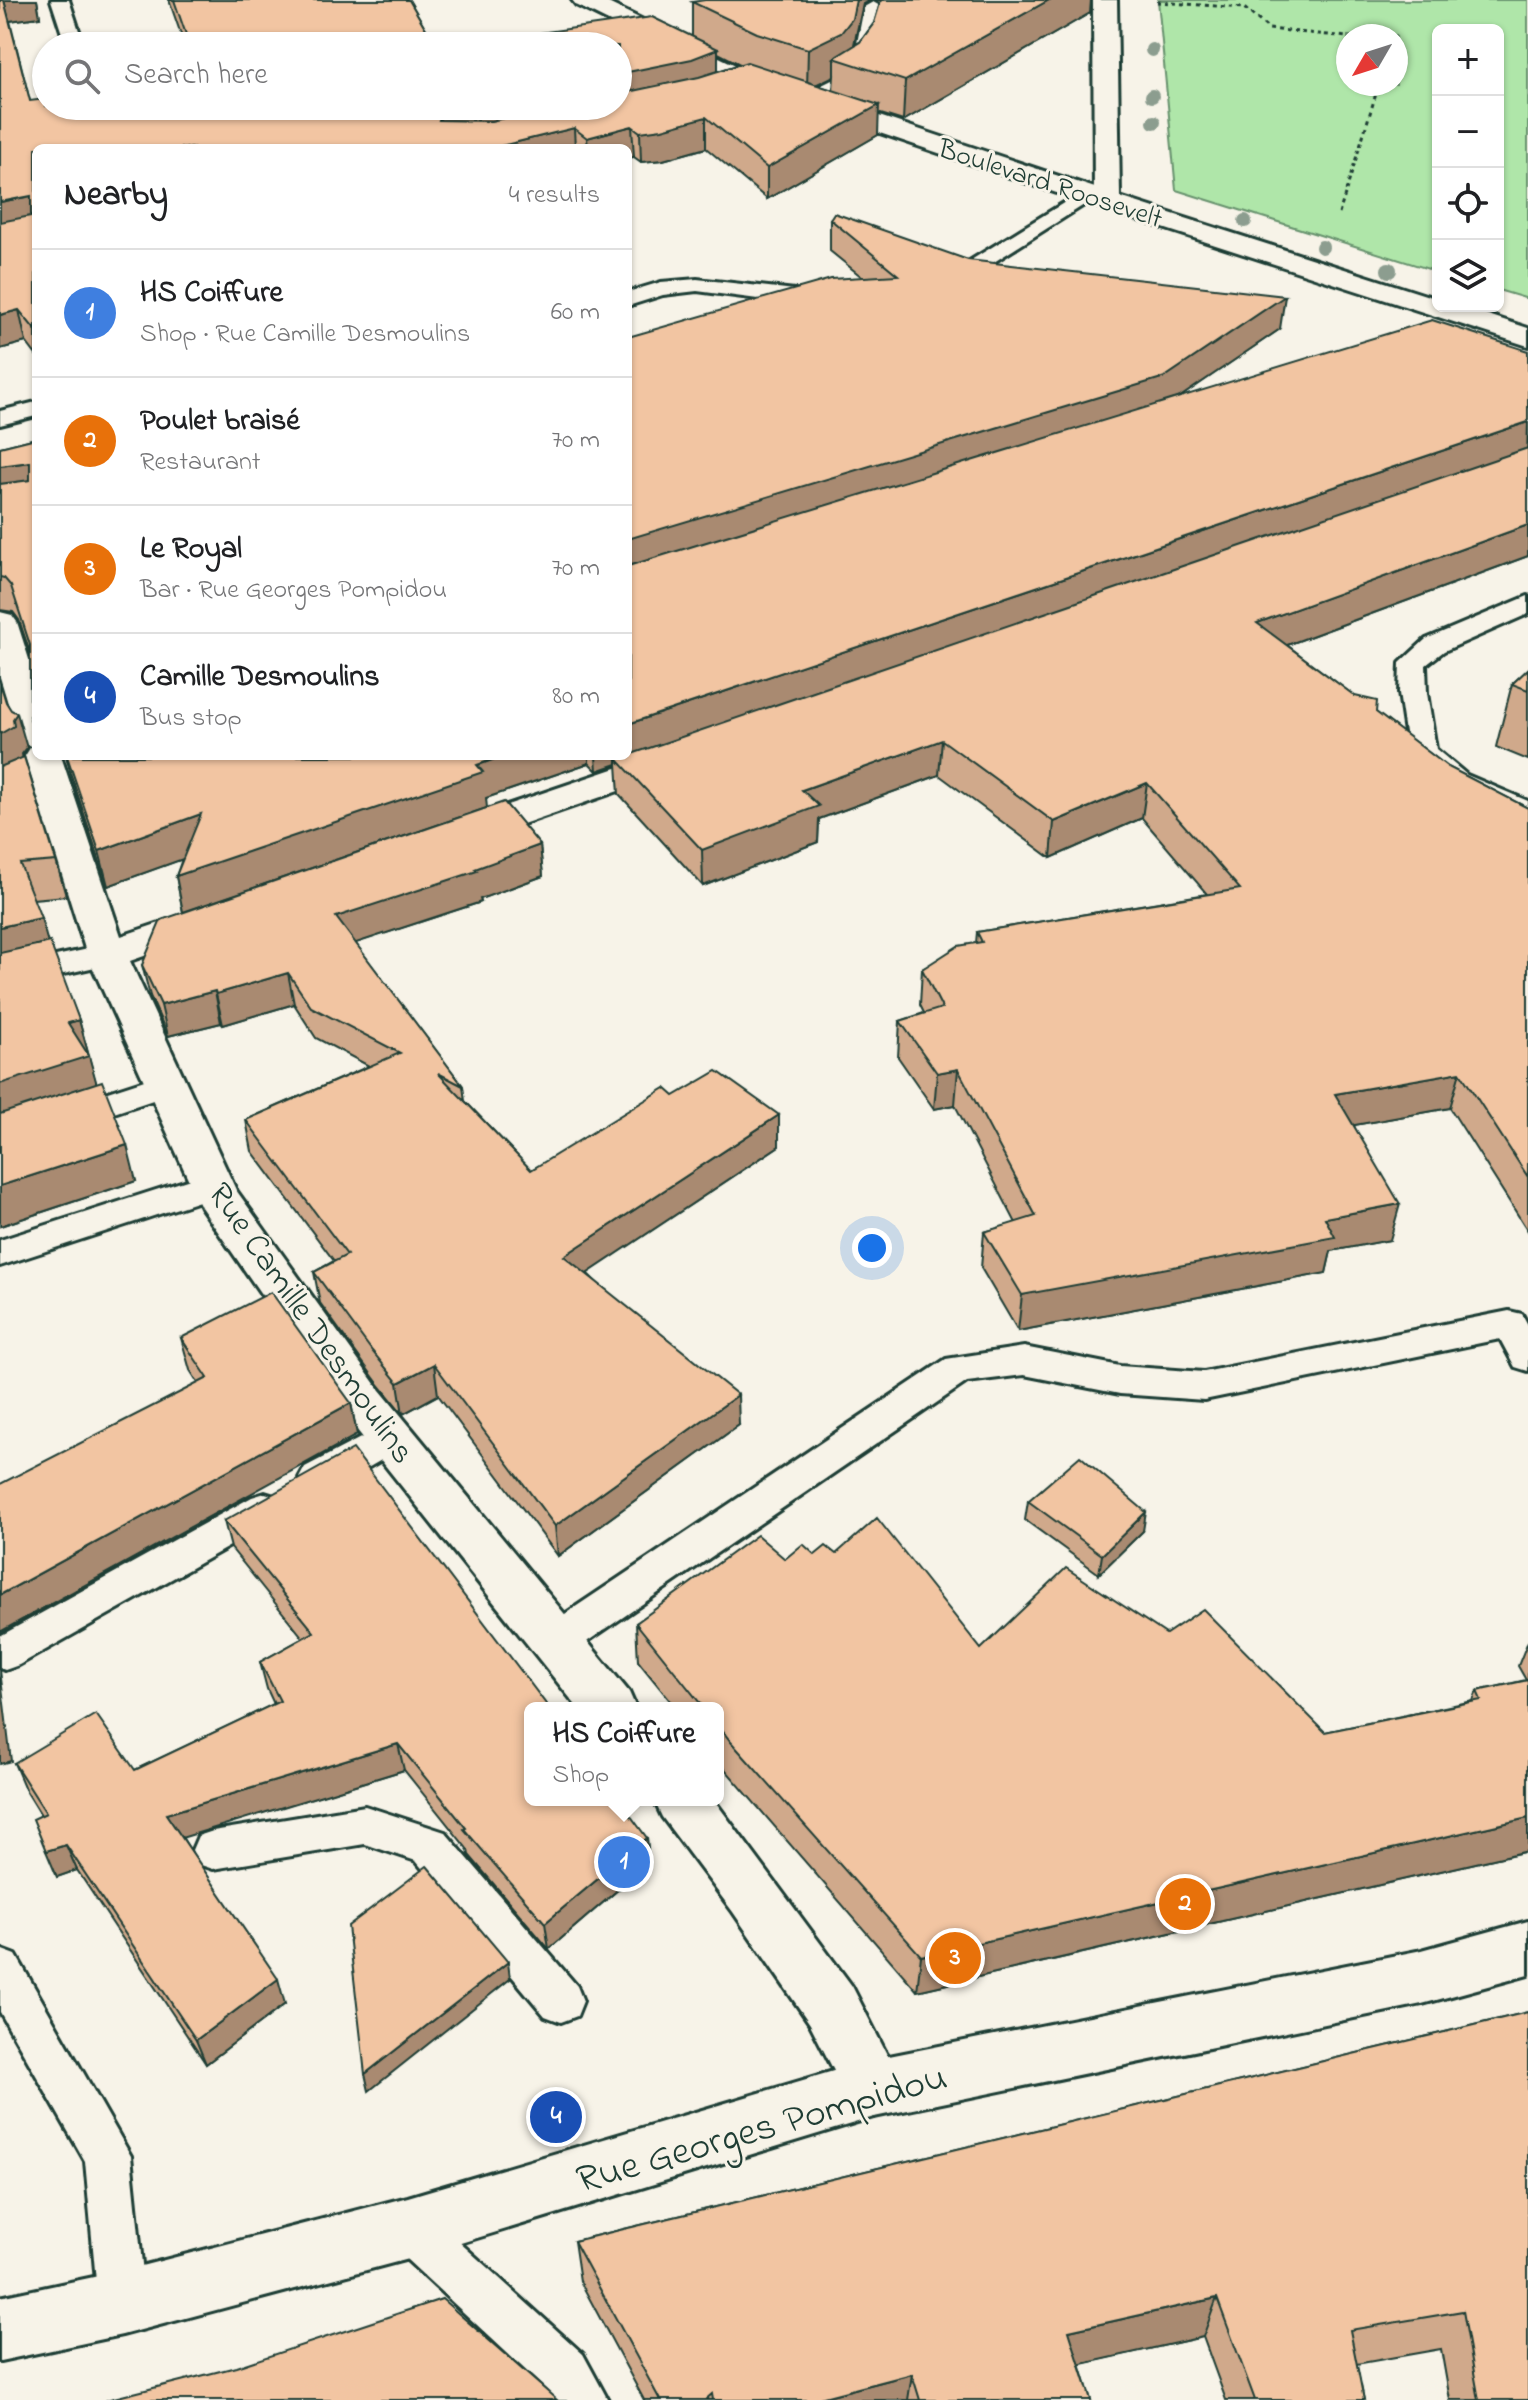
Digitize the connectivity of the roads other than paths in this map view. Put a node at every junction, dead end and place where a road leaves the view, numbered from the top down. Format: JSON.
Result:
{"nodes":[{"id":1,"x":60,"y":0,"type":"edge"},
{"id":2,"x":584,"y":0,"type":"edge"},
{"id":3,"x":1105,"y":0,"type":"edge"},
{"id":4,"x":873,"y":7,"type":"dead end"},
{"id":5,"x":70,"y":32,"type":"edge"},
{"id":6,"x":747,"y":80,"type":"junction"},
{"id":7,"x":711,"y":93,"type":"edge"},
{"id":8,"x":807,"y":100,"type":"junction"},
{"id":9,"x":1098,"y":197,"type":"junction"},
{"id":10,"x":956,"y":276,"type":"edge"},
{"id":11,"x":632,"y":298,"type":"edge"},
{"id":12,"x":804,"y":298,"type":"edge"},
{"id":13,"x":1472,"y":319,"type":"junction"},
{"id":14,"x":1528,"y":337,"type":"edge"},
{"id":15,"x":1428,"y":338,"type":"edge"},
{"id":16,"x":32,"y":410,"type":"edge"},
{"id":17,"x":0,"y":418,"type":"edge"},
{"id":18,"x":1528,"y":604,"type":"edge"},
{"id":19,"x":0,"y":622,"type":"edge"},
{"id":20,"x":32,"y":725,"type":"edge"},
{"id":21,"x":697,"y":751,"type":"edge"},
{"id":22,"x":43,"y":761,"type":"edge"},
{"id":23,"x":1528,"y":811,"type":"edge"},
{"id":24,"x":425,"y":845,"type":"edge"},
{"id":25,"x":243,"y":908,"type":"edge"},
{"id":26,"x":107,"y":955,"type":"junction"},
{"id":27,"x":0,"y":978,"type":"edge"},
{"id":28,"x":166,"y":1084,"type":"junction"},
{"id":29,"x":0,"y":1139,"type":"edge"},
{"id":30,"x":212,"y":1184,"type":"junction"},
{"id":31,"x":0,"y":1253,"type":"edge"},
{"id":32,"x":1528,"y":1357,"type":"edge"},
{"id":33,"x":391,"y":1437,"type":"junction"},
{"id":34,"x":558,"y":1640,"type":"junction"},
{"id":35,"x":5,"y":1653,"type":"dead end"},
{"id":36,"x":605,"y":1702,"type":"edge"},
{"id":37,"x":686,"y":1806,"type":"edge"},
{"id":38,"x":213,"y":1850,"type":"dead end"},
{"id":39,"x":1528,"y":1948,"type":"edge"},
{"id":40,"x":0,"y":1970,"type":"edge"},
{"id":41,"x":561,"y":2001,"type":"dead end"},
{"id":42,"x":874,"y":2088,"type":"junction"},
{"id":43,"x":408,"y":2228,"type":"junction"},
{"id":44,"x":122,"y":2303,"type":"junction"},
{"id":45,"x":0,"y":2329,"type":"edge"},
{"id":46,"x":583,"y":2400,"type":"edge"}],
"edges":[{"from":1,"to":5,"type":"lane"},
{"from":2,"to":6,"type":"street","name":"Boulevard Roosevelt"},
{"from":3,"to":9,"type":"street"},
{"from":4,"to":8,"type":"lane"},
{"from":6,"to":7,"type":"street"},
{"from":6,"to":8,"type":"street","name":"Boulevard Roosevelt"},
{"from":8,"to":9,"type":"street","name":"Boulevard Roosevelt"},
{"from":9,"to":10,"type":"lane"},
{"from":9,"to":13,"type":"street","name":"Boulevard Roosevelt"},
{"from":11,"to":12,"type":"lane"},
{"from":13,"to":14,"type":"street","name":"Boulevard Roosevelt"},
{"from":13,"to":15,"type":"street"},
{"from":16,"to":17,"type":"lane"},
{"from":18,"to":23,"type":"lane"},
{"from":19,"to":20,"type":"street","name":"Rue Camille Desmoulins"},
{"from":21,"to":24,"type":"street"},
{"from":22,"to":26,"type":"street","name":"Rue Camille Desmoulins"},
{"from":25,"to":26,"type":"street"},
{"from":26,"to":27,"type":"lane"},
{"from":26,"to":28,"type":"street","name":"Rue Camille Desmoulins"},
{"from":28,"to":29,"type":"lane"},
{"from":28,"to":30,"type":"street","name":"Rue Camille Desmoulins"},
{"from":30,"to":31,"type":"lane"},
{"from":30,"to":33,"type":"street","name":"Rue Camille Desmoulins"},
{"from":32,"to":34,"type":"lane"},
{"from":33,"to":34,"type":"street","name":"Rue Camille Desmoulins"},
{"from":33,"to":35,"type":"lane"},
{"from":34,"to":36,"type":"street","name":"Rue Camille Desmoulins"},
{"from":37,"to":42,"type":"street"},
{"from":38,"to":41,"type":"lane"},
{"from":39,"to":42,"type":"street","name":"Rue Georges Pompidou"},
{"from":40,"to":44,"type":"lane"},
{"from":42,"to":43,"type":"street","name":"Rue Georges Pompidou"},
{"from":43,"to":44,"type":"street","name":"Rue Georges Pompidou"},
{"from":43,"to":46,"type":"lane"},
{"from":44,"to":45,"type":"street","name":"Rue Georges Pompidou"}]}
